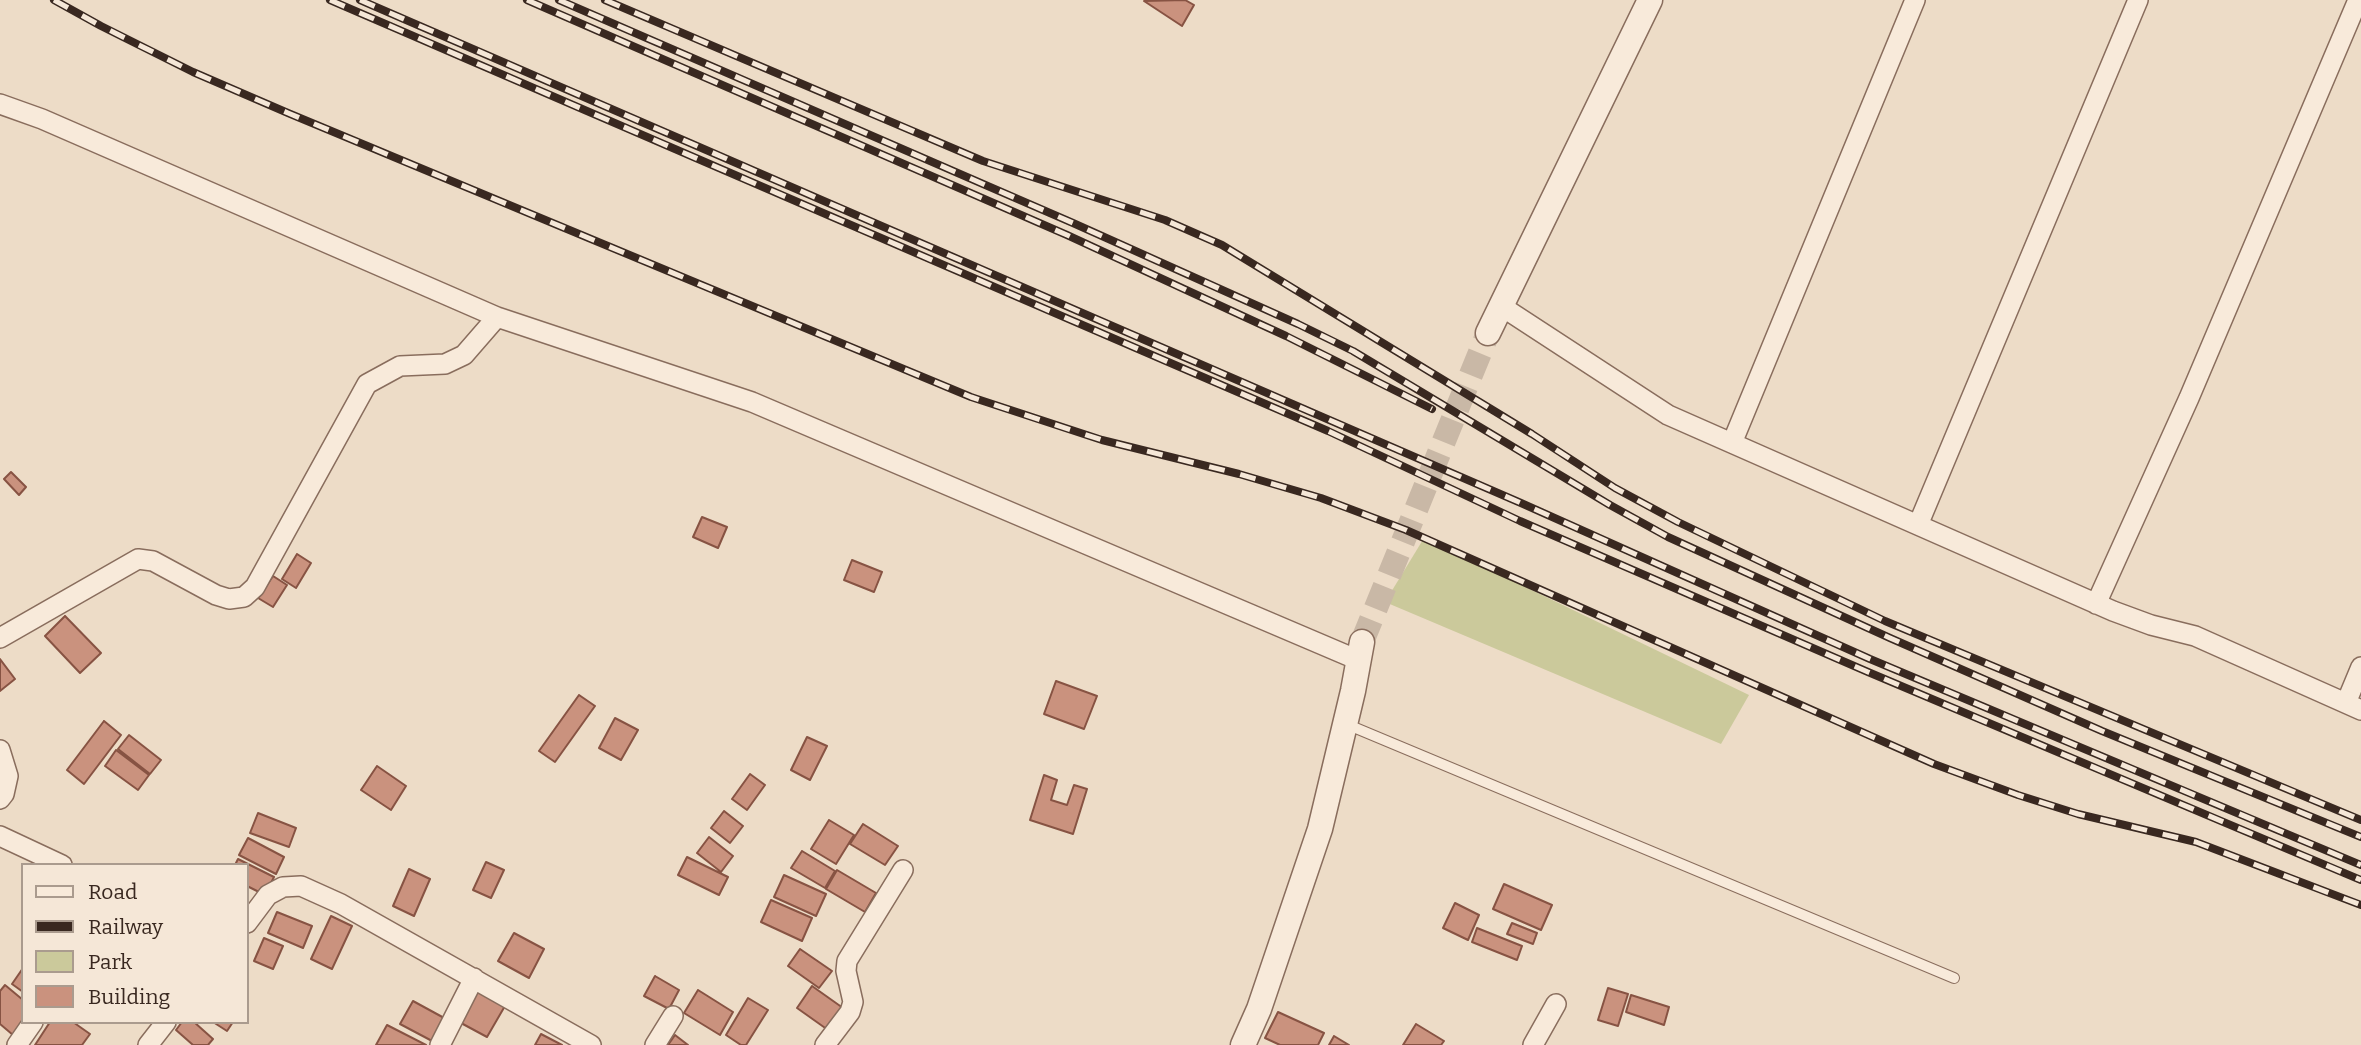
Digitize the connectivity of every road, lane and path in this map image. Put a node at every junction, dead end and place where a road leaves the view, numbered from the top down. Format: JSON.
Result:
{"nodes":[{"id":1,"x":1650,"y":0,"type":"edge"},
{"id":2,"x":1915,"y":0,"type":"edge"},
{"id":3,"x":2138,"y":0,"type":"edge"},
{"id":4,"x":2358,"y":0,"type":"edge"},
{"id":5,"x":0,"y":104,"type":"edge"},
{"id":6,"x":1501,"y":306,"type":"junction"},
{"id":7,"x":497,"y":317,"type":"junction"},
{"id":8,"x":1489,"y":333,"type":"tunnel mouth"},
{"id":9,"x":1732,"y":443,"type":"junction"},
{"id":10,"x":1918,"y":525,"type":"junction"},
{"id":11,"x":2096,"y":604,"type":"junction"},
{"id":12,"x":0,"y":638,"type":"edge"},
{"id":13,"x":1360,"y":651,"type":"joint"},
{"id":14,"x":2361,"y":667,"type":"edge"},
{"id":15,"x":2353,"y":706,"type":"edge"},
{"id":16,"x":1345,"y":724,"type":"junction"},
{"id":17,"x":0,"y":750,"type":"edge"},
{"id":18,"x":0,"y":799,"type":"edge"},
{"id":19,"x":0,"y":836,"type":"edge"},
{"id":20,"x":58,"y":863,"type":"edge"},
{"id":21,"x":903,"y":870,"type":"dead end"},
{"id":22,"x":248,"y":922,"type":"edge"},
{"id":23,"x":474,"y":978,"type":"junction"},
{"id":24,"x":1954,"y":978,"type":"dead end"},
{"id":25,"x":1556,"y":1004,"type":"dead end"},
{"id":26,"x":673,"y":1016,"type":"dead end"},
{"id":27,"x":32,"y":1024,"type":"edge"},
{"id":28,"x":164,"y":1024,"type":"edge"},
{"id":29,"x":17,"y":1045,"type":"edge"},
{"id":30,"x":148,"y":1045,"type":"edge"},
{"id":31,"x":440,"y":1045,"type":"edge"},
{"id":32,"x":591,"y":1045,"type":"edge"},
{"id":33,"x":655,"y":1045,"type":"edge"},
{"id":34,"x":825,"y":1045,"type":"edge"},
{"id":35,"x":1243,"y":1045,"type":"edge"},
{"id":36,"x":1533,"y":1045,"type":"edge"}],
"edges":[{"from":1,"to":6,"type":"street"},
{"from":2,"to":9,"type":"street"},
{"from":3,"to":10,"type":"street"},
{"from":4,"to":11,"type":"street"},
{"from":5,"to":7,"type":"street"},
{"from":6,"to":8,"type":"street"},
{"from":6,"to":9,"type":"street"},
{"from":7,"to":12,"type":"street"},
{"from":7,"to":13,"type":"street"},
{"from":9,"to":10,"type":"street"},
{"from":10,"to":11,"type":"street"},
{"from":11,"to":15,"type":"street"},
{"from":13,"to":16,"type":"street"},
{"from":14,"to":15,"type":"street"},
{"from":16,"to":24,"type":"lane"},
{"from":16,"to":35,"type":"street"},
{"from":17,"to":18,"type":"street"},
{"from":19,"to":20,"type":"street"},
{"from":21,"to":34,"type":"street"},
{"from":22,"to":23,"type":"street"},
{"from":23,"to":31,"type":"street"},
{"from":23,"to":32,"type":"street"},
{"from":25,"to":36,"type":"street"},
{"from":26,"to":33,"type":"street"},
{"from":27,"to":29,"type":"street"},
{"from":28,"to":30,"type":"street"}]}
